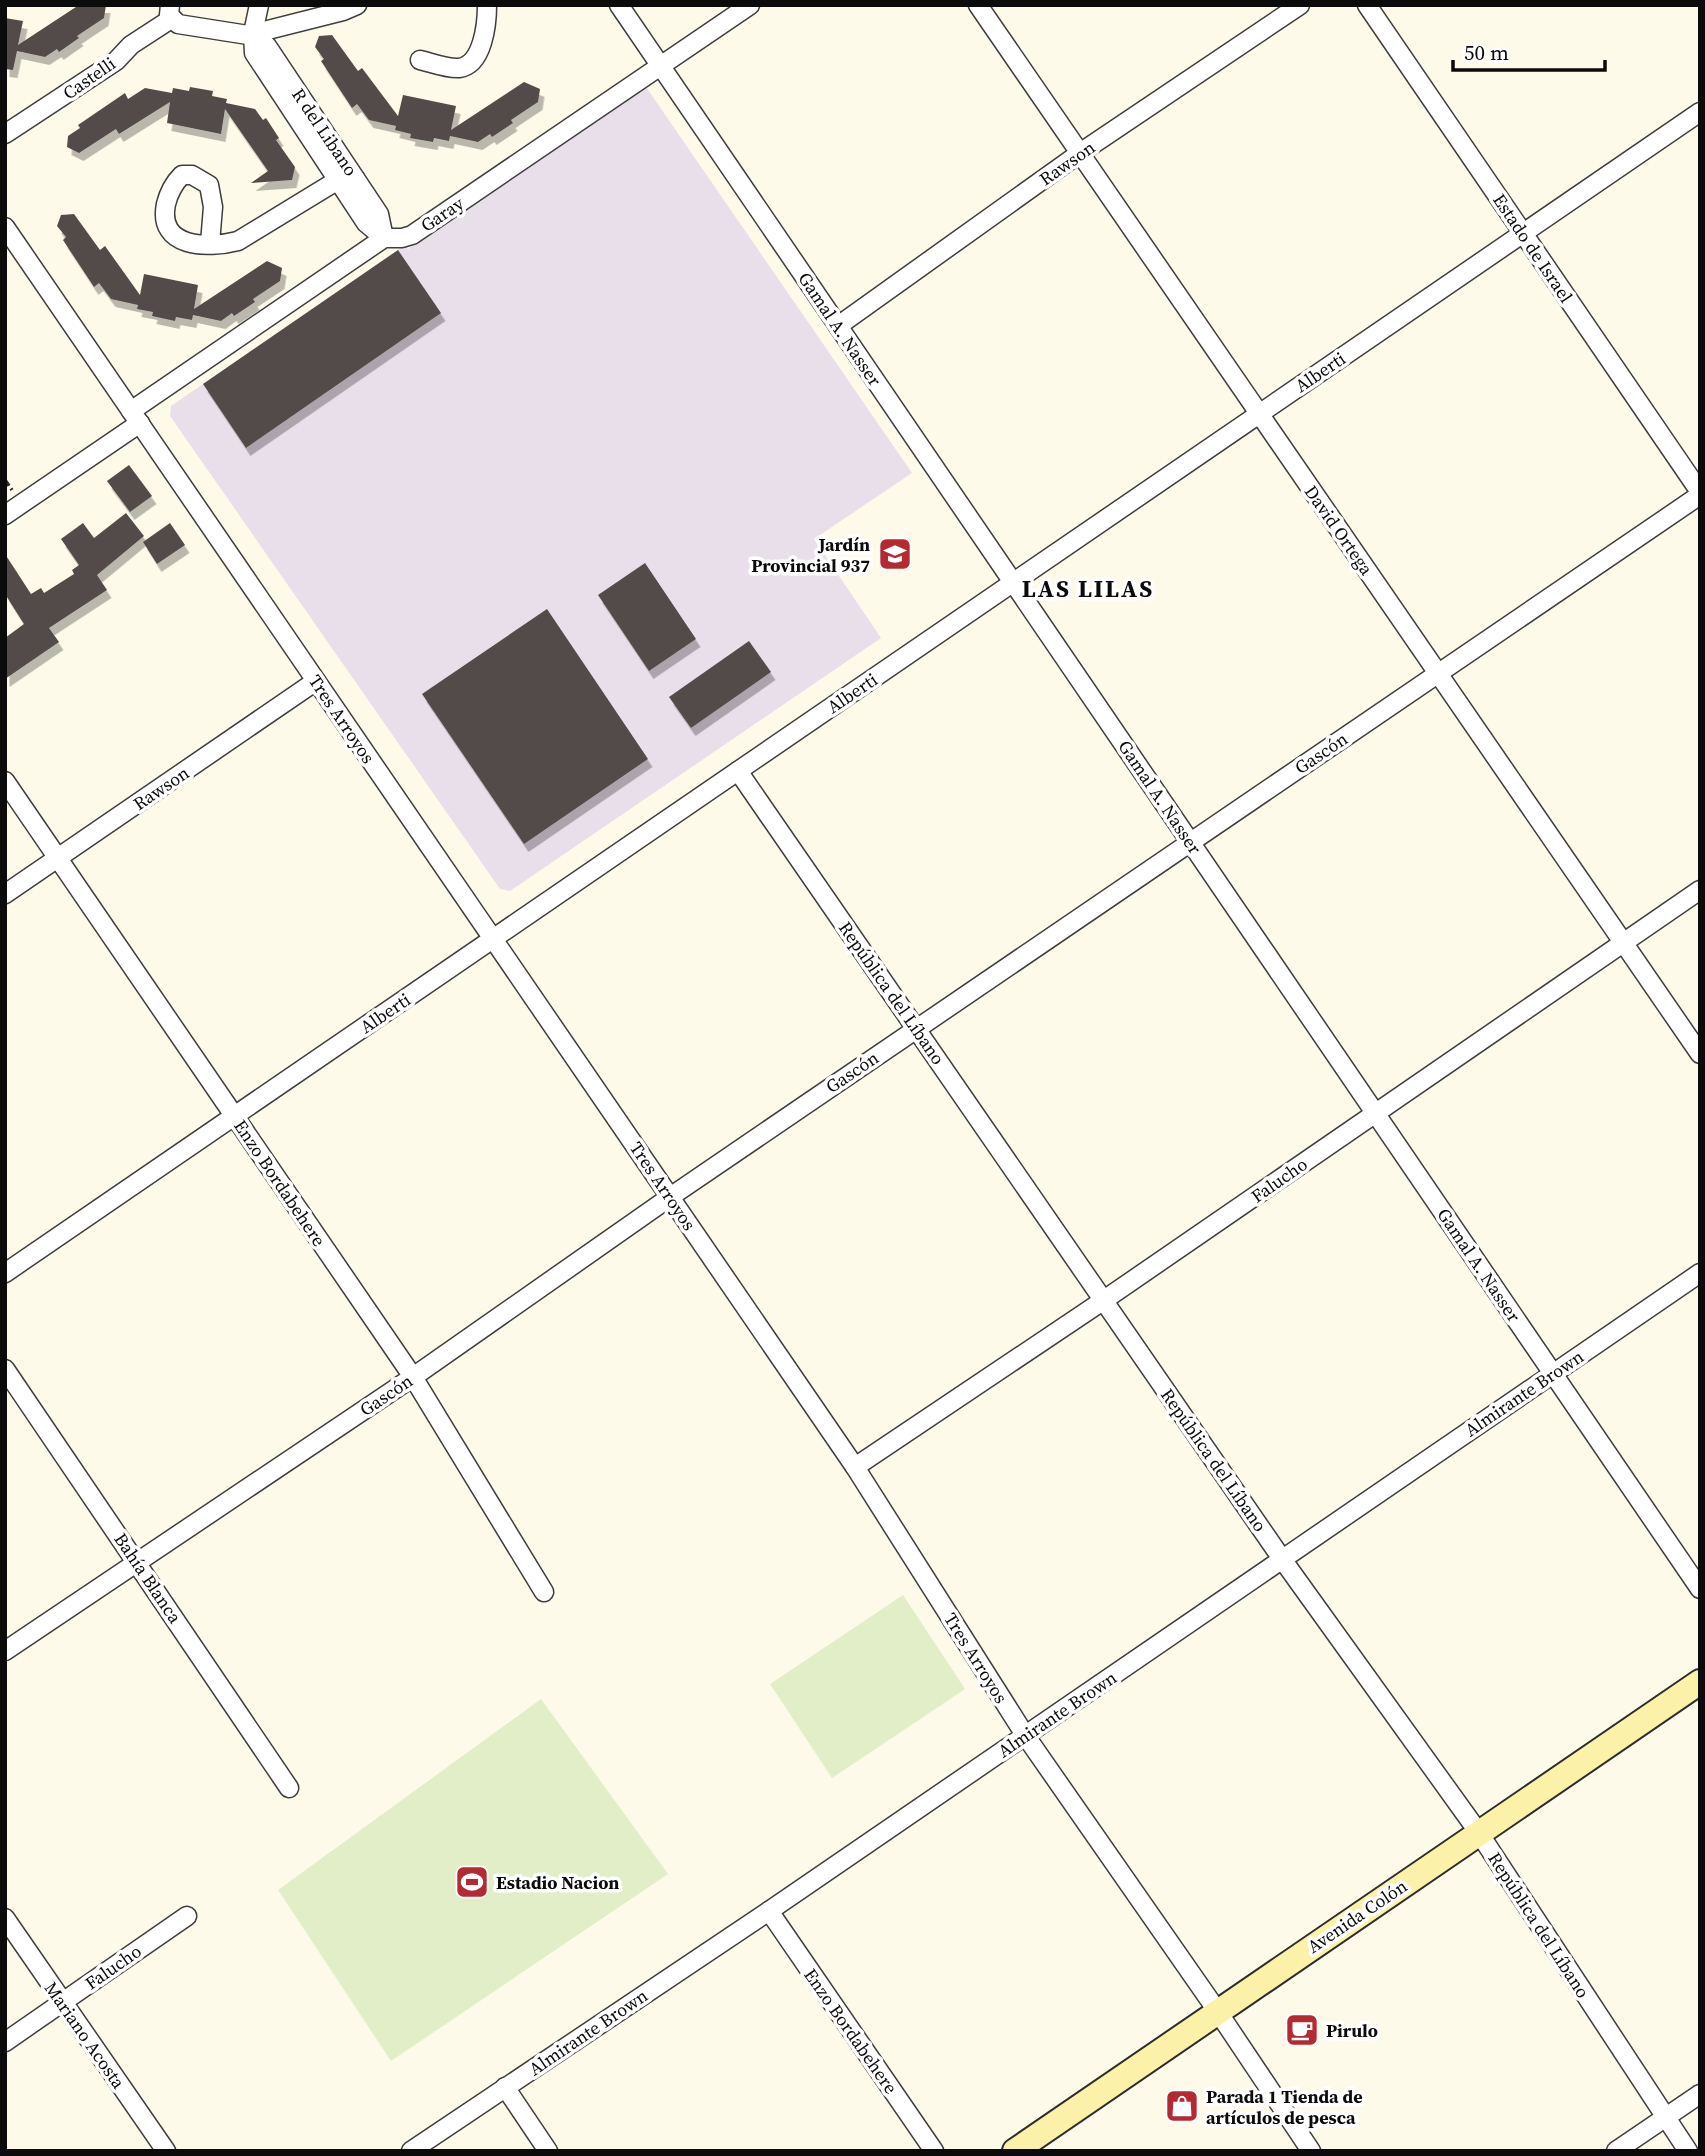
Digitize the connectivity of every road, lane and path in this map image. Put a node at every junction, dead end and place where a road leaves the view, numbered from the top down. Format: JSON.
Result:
{"nodes":[{"id":1,"x":259,"y":5,"type":"edge"},
{"id":2,"x":357,"y":5,"type":"edge"},
{"id":3,"x":487,"y":5,"type":"edge"},
{"id":4,"x":619,"y":5,"type":"edge"},
{"id":5,"x":750,"y":5,"type":"edge"},
{"id":6,"x":978,"y":5,"type":"edge"},
{"id":7,"x":1300,"y":5,"type":"edge"},
{"id":8,"x":1367,"y":5,"type":"edge"},
{"id":9,"x":170,"y":12,"type":"edge"},
{"id":10,"x":253,"y":33,"type":"junction"},
{"id":11,"x":420,"y":61,"type":"dead end"},
{"id":12,"x":661,"y":66,"type":"junction"},
{"id":13,"x":1700,"y":112,"type":"edge"},
{"id":14,"x":5,"y":134,"type":"edge"},
{"id":15,"x":1080,"y":153,"type":"junction"},
{"id":16,"x":347,"y":179,"type":"junction"},
{"id":17,"x":5,"y":228,"type":"edge"},
{"id":18,"x":1523,"y":233,"type":"junction"},
{"id":19,"x":384,"y":238,"type":"junction"},
{"id":20,"x":210,"y":243,"type":"dead end"},
{"id":21,"x":838,"y":326,"type":"junction"},
{"id":22,"x":1259,"y":414,"type":"junction"},
{"id":23,"x":135,"y":417,"type":"junction"},
{"id":24,"x":1700,"y":493,"type":"edge"},
{"id":25,"x":5,"y":515,"type":"edge"},
{"id":26,"x":1013,"y":582,"type":"junction"},
{"id":27,"x":1438,"y":673,"type":"junction"},
{"id":28,"x":316,"y":681,"type":"junction"},
{"id":29,"x":738,"y":771,"type":"junction"},
{"id":30,"x":5,"y":781,"type":"edge"},
{"id":31,"x":1190,"y":842,"type":"junction"},
{"id":32,"x":58,"y":858,"type":"junction"},
{"id":33,"x":1700,"y":890,"type":"edge"},
{"id":34,"x":5,"y":894,"type":"edge"},
{"id":35,"x":493,"y":939,"type":"junction"},
{"id":36,"x":1623,"y":942,"type":"junction"},
{"id":37,"x":916,"y":1029,"type":"junction"},
{"id":38,"x":1700,"y":1054,"type":"edge"},
{"id":39,"x":1375,"y":1113,"type":"junction"},
{"id":40,"x":234,"y":1116,"type":"junction"},
{"id":41,"x":670,"y":1196,"type":"junction"},
{"id":42,"x":5,"y":1273,"type":"edge"},
{"id":43,"x":1700,"y":1273,"type":"edge"},
{"id":44,"x":1104,"y":1300,"type":"junction"},
{"id":45,"x":5,"y":1370,"type":"edge"},
{"id":46,"x":1553,"y":1373,"type":"junction"},
{"id":47,"x":413,"y":1377,"type":"junction"},
{"id":48,"x":855,"y":1466,"type":"junction"},
{"id":49,"x":1282,"y":1559,"type":"junction"},
{"id":50,"x":137,"y":1562,"type":"junction"},
{"id":51,"x":1700,"y":1589,"type":"edge"},
{"id":52,"x":544,"y":1592,"type":"dead end"},
{"id":53,"x":5,"y":1651,"type":"edge"},
{"id":54,"x":1700,"y":1682,"type":"edge"},
{"id":55,"x":1025,"y":1735,"type":"junction"},
{"id":56,"x":289,"y":1788,"type":"dead end"},
{"id":57,"x":1479,"y":1833,"type":"junction"},
{"id":58,"x":769,"y":1911,"type":"junction"},
{"id":59,"x":187,"y":1916,"type":"dead end"},
{"id":60,"x":5,"y":1918,"type":"edge"},
{"id":61,"x":63,"y":2003,"type":"junction"},
{"id":62,"x":1218,"y":2012,"type":"junction"},
{"id":63,"x":5,"y":2042,"type":"edge"},
{"id":64,"x":505,"y":2087,"type":"junction"},
{"id":65,"x":1700,"y":2094,"type":"edge"},
{"id":66,"x":1665,"y":2118,"type":"junction"},
{"id":67,"x":166,"y":2151,"type":"edge"},
{"id":68,"x":411,"y":2151,"type":"edge"},
{"id":69,"x":548,"y":2151,"type":"edge"},
{"id":70,"x":934,"y":2151,"type":"edge"},
{"id":71,"x":1015,"y":2151,"type":"edge"},
{"id":72,"x":1311,"y":2151,"type":"edge"},
{"id":73,"x":1616,"y":2151,"type":"edge"},
{"id":74,"x":1688,"y":2151,"type":"edge"}],
"edges":[{"from":1,"to":10,"type":"street"},
{"from":2,"to":10,"type":"street"},
{"from":3,"to":11,"type":"street"},
{"from":4,"to":12,"type":"street","name":"Gamal A. Nasser"},
{"from":5,"to":12,"type":"street","name":"Garay"},
{"from":6,"to":15,"type":"street","name":"David Ortega"},
{"from":7,"to":15,"type":"street","name":"Rawson"},
{"from":8,"to":18,"type":"street","name":"Estado de Israel"},
{"from":9,"to":10,"type":"street"},
{"from":9,"to":14,"type":"street","name":"Castelli"},
{"from":10,"to":16,"type":"street","name":"R del Libano"},
{"from":12,"to":19,"type":"street","name":"Garay"},
{"from":12,"to":21,"type":"street","name":"Gamal A. Nasser"},
{"from":13,"to":18,"type":"street","name":"Alberti"},
{"from":15,"to":21,"type":"street","name":"Rawson"},
{"from":15,"to":22,"type":"street","name":"David Ortega"},
{"from":16,"to":19,"type":"street","name":"R del Libano"},
{"from":16,"to":20,"type":"street"},
{"from":17,"to":23,"type":"street","name":"Tres Arroyos"},
{"from":18,"to":22,"type":"street","name":"Alberti"},
{"from":18,"to":24,"type":"street","name":"Estado de Israel"},
{"from":19,"to":23,"type":"street","name":"Garay"},
{"from":21,"to":26,"type":"street","name":"Gamal A. Nasser"},
{"from":22,"to":26,"type":"street","name":"Alberti"},
{"from":22,"to":27,"type":"street","name":"David Ortega"},
{"from":23,"to":25,"type":"street","name":"Garay"},
{"from":23,"to":28,"type":"street","name":"Tres Arroyos"},
{"from":24,"to":27,"type":"street","name":"Gascón"},
{"from":26,"to":29,"type":"street","name":"Alberti"},
{"from":26,"to":31,"type":"street","name":"Gamal A. Nasser"},
{"from":27,"to":31,"type":"street","name":"Gascón"},
{"from":27,"to":36,"type":"street","name":"David Ortega"},
{"from":28,"to":32,"type":"street","name":"Rawson"},
{"from":28,"to":35,"type":"street","name":"Tres Arroyos"},
{"from":29,"to":35,"type":"street","name":"Alberti"},
{"from":29,"to":37,"type":"street","name":"República del Líbano"},
{"from":30,"to":32,"type":"street","name":"Enzo Bordabehere"},
{"from":31,"to":37,"type":"street","name":"Gascón"},
{"from":31,"to":39,"type":"street","name":"Gamal A. Nasser"},
{"from":32,"to":34,"type":"street","name":"Rawson"},
{"from":32,"to":40,"type":"street","name":"Enzo Bordabehere"},
{"from":33,"to":36,"type":"street","name":"Falucho"},
{"from":35,"to":40,"type":"street","name":"Alberti"},
{"from":35,"to":41,"type":"street","name":"Tres Arroyos"},
{"from":36,"to":38,"type":"street","name":"David Ortega"},
{"from":36,"to":39,"type":"street","name":"Falucho"},
{"from":37,"to":41,"type":"street","name":"Gascón"},
{"from":37,"to":44,"type":"street","name":"República del Líbano"},
{"from":39,"to":44,"type":"street","name":"Falucho"},
{"from":39,"to":46,"type":"street","name":"Gamal A. Nasser"},
{"from":40,"to":42,"type":"street","name":"Alberti"},
{"from":40,"to":47,"type":"street","name":"Enzo Bordabehere"},
{"from":41,"to":47,"type":"street","name":"Gascón"},
{"from":41,"to":48,"type":"street","name":"Tres Arroyos"},
{"from":43,"to":46,"type":"street","name":"Almirante Brown"},
{"from":44,"to":48,"type":"street","name":"Falucho"},
{"from":44,"to":49,"type":"street","name":"República del Líbano"},
{"from":45,"to":50,"type":"street","name":"Bahía Blanca"},
{"from":46,"to":49,"type":"street","name":"Almirante Brown"},
{"from":46,"to":51,"type":"street","name":"Gamal A. Nasser"},
{"from":47,"to":50,"type":"street","name":"Gascón"},
{"from":47,"to":52,"type":"street","name":"Enzo Bordabehere"},
{"from":48,"to":55,"type":"street","name":"Tres Arroyos"},
{"from":49,"to":55,"type":"street","name":"Almirante Brown"},
{"from":49,"to":57,"type":"street","name":"República del Líbano"},
{"from":50,"to":53,"type":"street","name":"Gascón"},
{"from":50,"to":56,"type":"street","name":"Bahía Blanca"},
{"from":54,"to":57,"type":"main road","name":"Avenida Colón"},
{"from":55,"to":58,"type":"street","name":"Almirante Brown"},
{"from":55,"to":62,"type":"street","name":"Tres Arroyos"},
{"from":57,"to":62,"type":"main road","name":"Avenida Colón"},
{"from":57,"to":66,"type":"street","name":"República del Líbano"},
{"from":58,"to":64,"type":"street","name":"Almirante Brown"},
{"from":58,"to":70,"type":"street","name":"Enzo Bordabehere"},
{"from":59,"to":61,"type":"street","name":"Falucho"},
{"from":60,"to":61,"type":"street","name":"Mariano Acosta"},
{"from":61,"to":63,"type":"street","name":"Falucho"},
{"from":61,"to":67,"type":"street","name":"Mariano Acosta"},
{"from":62,"to":71,"type":"main road","name":"Avenida Colón"},
{"from":62,"to":72,"type":"street","name":"Tres Arroyos"},
{"from":64,"to":68,"type":"street","name":"Almirante Brown"},
{"from":64,"to":69,"type":"street"},
{"from":65,"to":66,"type":"street"},
{"from":66,"to":73,"type":"street"},
{"from":66,"to":74,"type":"street","name":"República del Líbano"}]}
